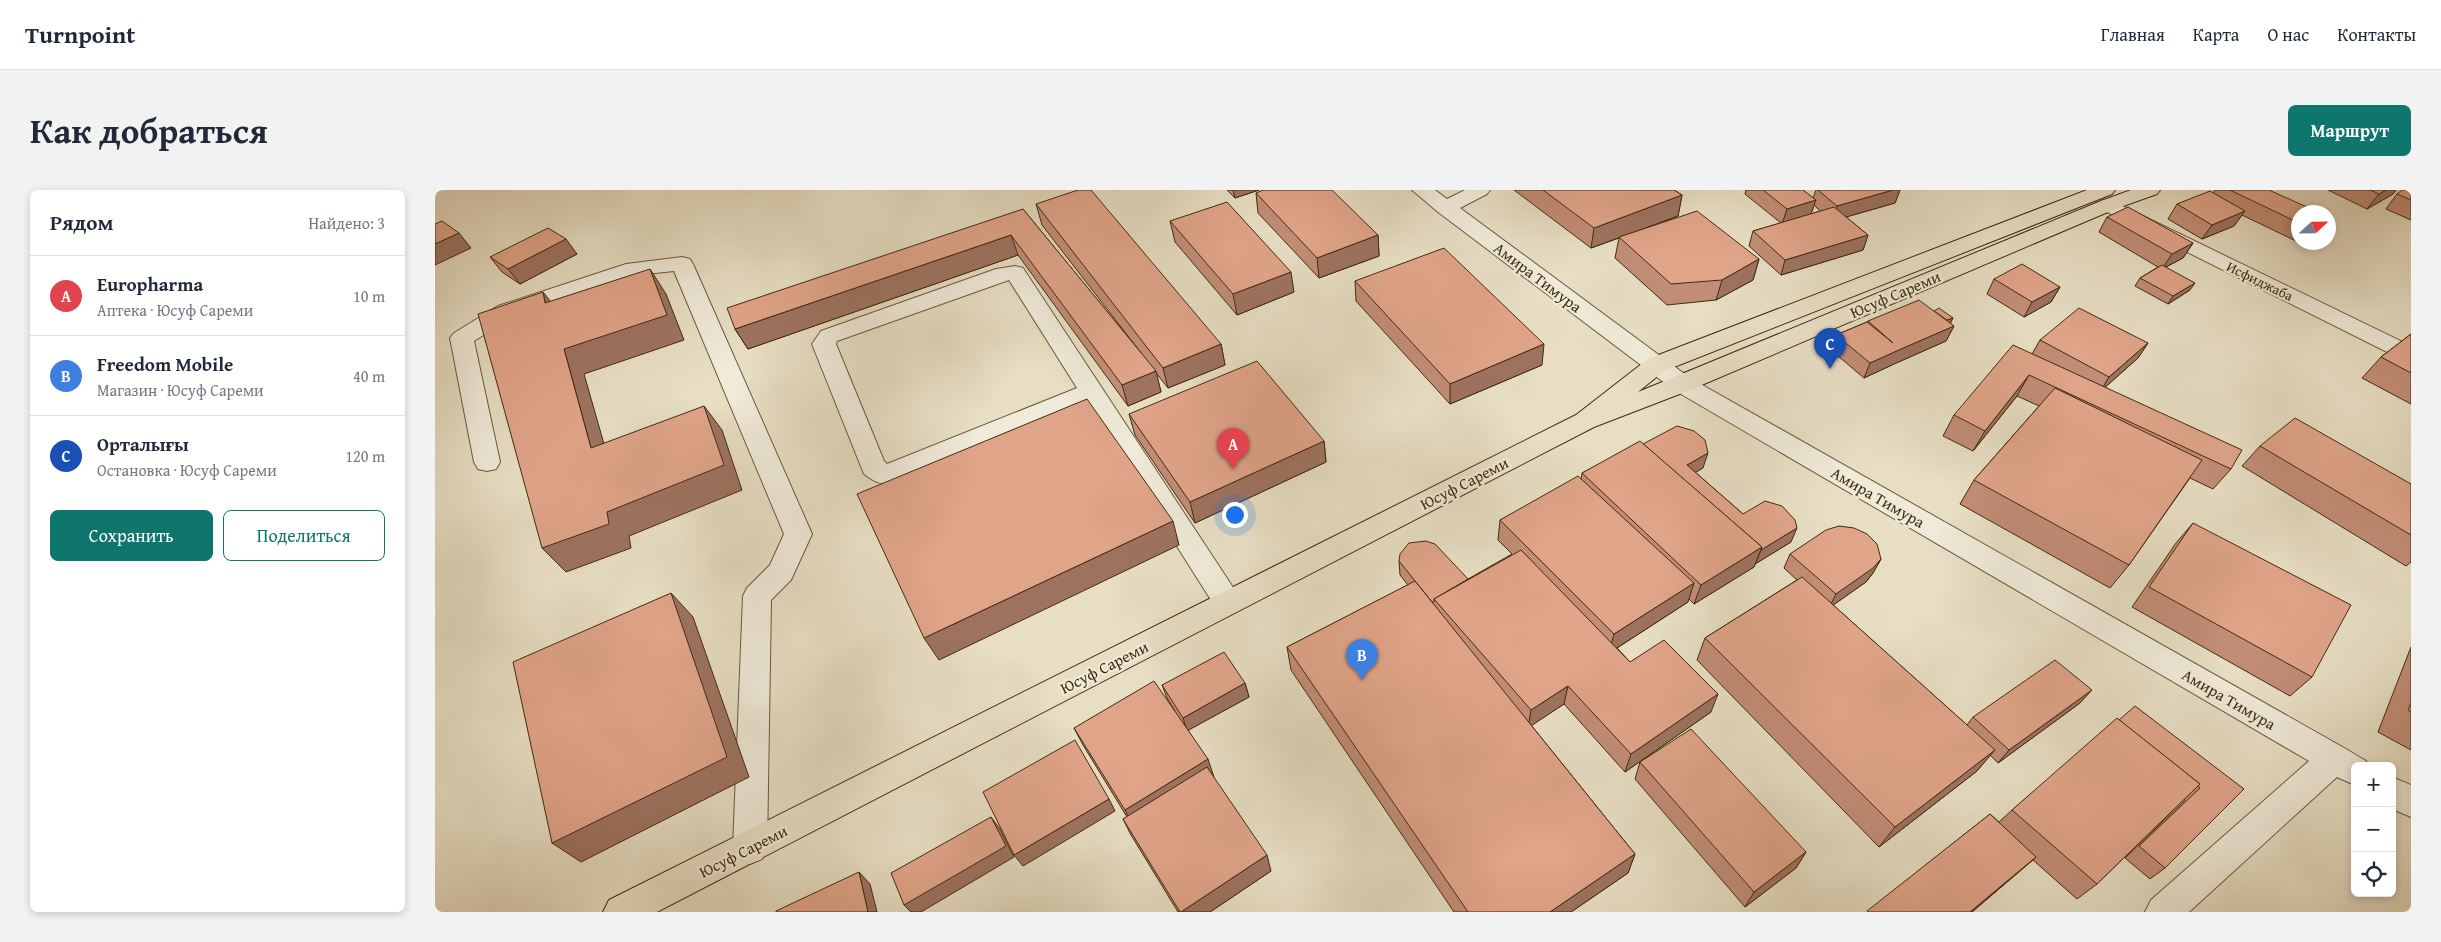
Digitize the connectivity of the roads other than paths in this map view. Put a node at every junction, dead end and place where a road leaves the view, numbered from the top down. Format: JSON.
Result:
{"nodes":[{"id":1,"x":1422,"y":190,"type":"edge"},
{"id":2,"x":1480,"y":190,"type":"edge"},
{"id":3,"x":2150,"y":190,"type":"edge"},
{"id":4,"x":2106,"y":198,"type":"edge"},
{"id":5,"x":1445,"y":208,"type":"junction"},
{"id":6,"x":2411,"y":356,"type":"edge"},
{"id":7,"x":1656,"y":365,"type":"junction"},
{"id":8,"x":1682,"y":384,"type":"junction"},
{"id":9,"x":1092,"y":391,"type":"junction"},
{"id":10,"x":1585,"y":421,"type":"junction"},
{"id":11,"x":487,"y":462,"type":"dead end"},
{"id":12,"x":1228,"y":603,"type":"junction"},
{"id":13,"x":2345,"y":765,"type":"edge"},
{"id":14,"x":2396,"y":794,"type":"edge"},
{"id":15,"x":2411,"y":802,"type":"edge"},
{"id":16,"x":750,"y":848,"type":"junction"},
{"id":17,"x":621,"y":912,"type":"edge"},
{"id":18,"x":2163,"y":912,"type":"edge"}],
"edges":[{"from":1,"to":5,"type":"street","name":"Амира Тимура"},
{"from":2,"to":5,"type":"street"},
{"from":3,"to":4,"type":"main road","name":"Юсуф Сареми"},
{"from":4,"to":6,"type":"street","name":"Исфиджаба"},
{"from":4,"to":7,"type":"main road","name":"Юсуф Сареми"},
{"from":4,"to":8,"type":"main road","name":"Юсуф Сареми"},
{"from":5,"to":7,"type":"street","name":"Амира Тимура"},
{"from":7,"to":8,"type":"street","name":"Амира Тимура"},
{"from":7,"to":10,"type":"main road","name":"Юсуф Сареми"},
{"from":8,"to":10,"type":"main road","name":"Юсуф Сареми"},
{"from":8,"to":13,"type":"street","name":"Амира Тимура"},
{"from":9,"to":9,"type":"street"},
{"from":9,"to":12,"type":"street"},
{"from":10,"to":12,"type":"main road","name":"Юсуф Сареми"},
{"from":11,"to":16,"type":"street"},
{"from":12,"to":16,"type":"main road","name":"Юсуф Сареми"},
{"from":13,"to":18,"type":"street"},
{"from":14,"to":15,"type":"street"},
{"from":16,"to":17,"type":"main road","name":"Юсуф Сареми"}]}
